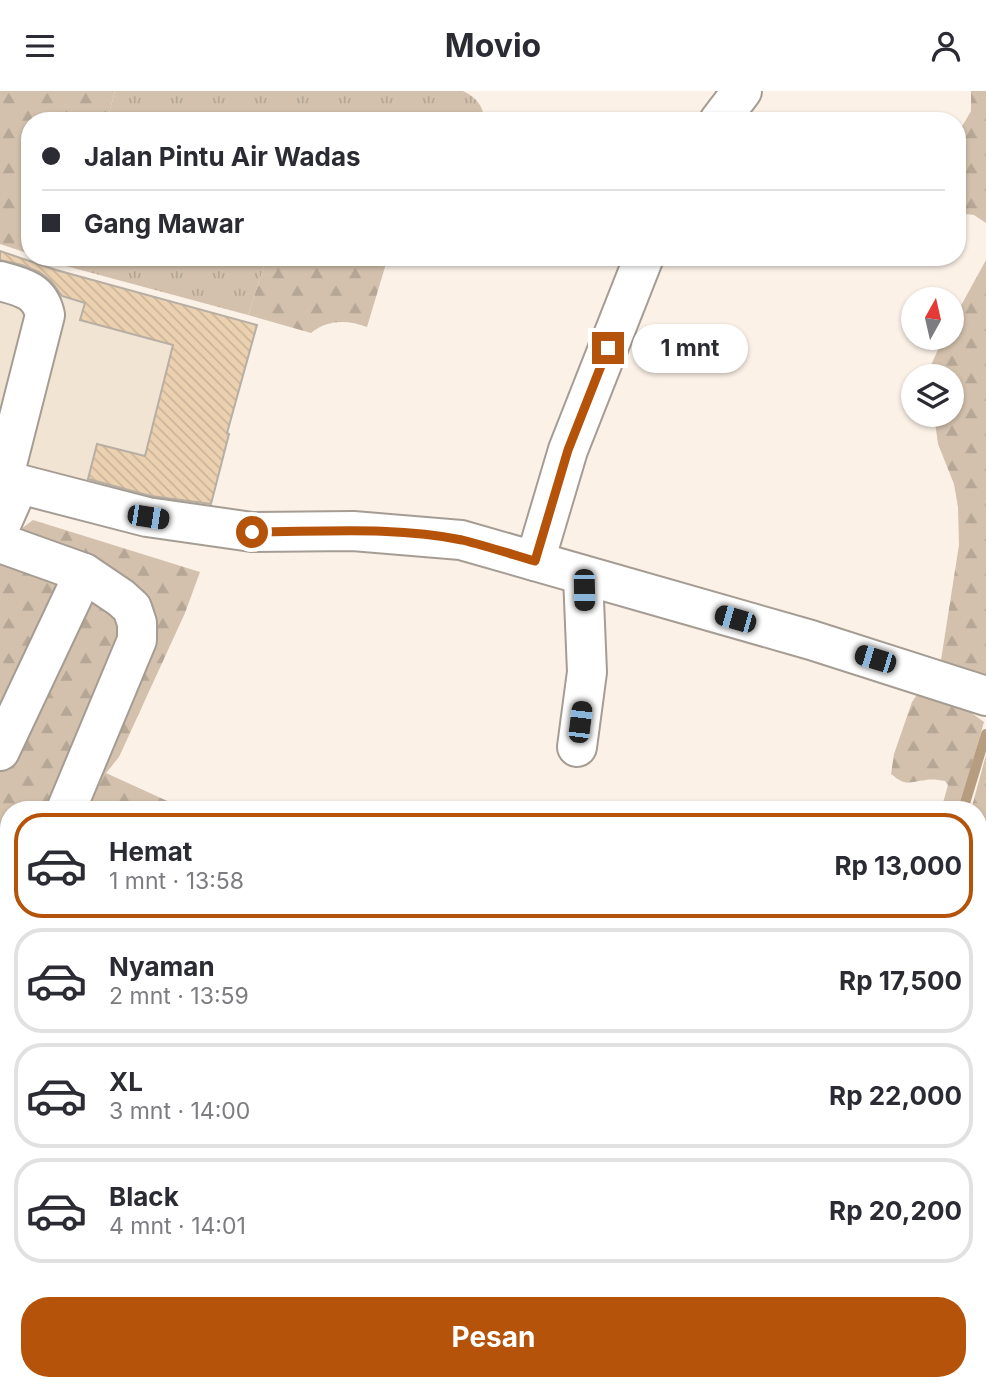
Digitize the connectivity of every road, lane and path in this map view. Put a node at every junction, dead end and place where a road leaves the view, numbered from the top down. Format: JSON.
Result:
{"nodes":[{"id":1,"x":742,"y":91,"type":"edge"},
{"id":2,"x":726,"y":112,"type":"edge"},
{"id":3,"x":640,"y":266,"type":"edge"},
{"id":4,"x":0,"y":281,"type":"edge"},
{"id":5,"x":7,"y":481,"type":"edge"},
{"id":6,"x":0,"y":527,"type":"edge"},
{"id":7,"x":0,"y":543,"type":"edge"},
{"id":8,"x":535,"y":561,"type":"junction"},
{"id":9,"x":85,"y":573,"type":"junction"},
{"id":10,"x":583,"y":576,"type":"junction"},
{"id":11,"x":981,"y":694,"type":"edge"},
{"id":12,"x":577,"y":747,"type":"dead end"},
{"id":13,"x":0,"y":751,"type":"edge"},
{"id":14,"x":70,"y":801,"type":"edge"}],
"edges":[{"from":1,"to":2,"type":"main road"},
{"from":3,"to":8,"type":"main road"},
{"from":4,"to":5,"type":"main road"},
{"from":5,"to":6,"type":"main road"},
{"from":5,"to":8,"type":"main road"},
{"from":7,"to":9,"type":"main road"},
{"from":8,"to":10,"type":"main road"},
{"from":9,"to":13,"type":"main road"},
{"from":9,"to":14,"type":"main road"},
{"from":10,"to":11,"type":"main road"},
{"from":10,"to":12,"type":"main road"}]}
